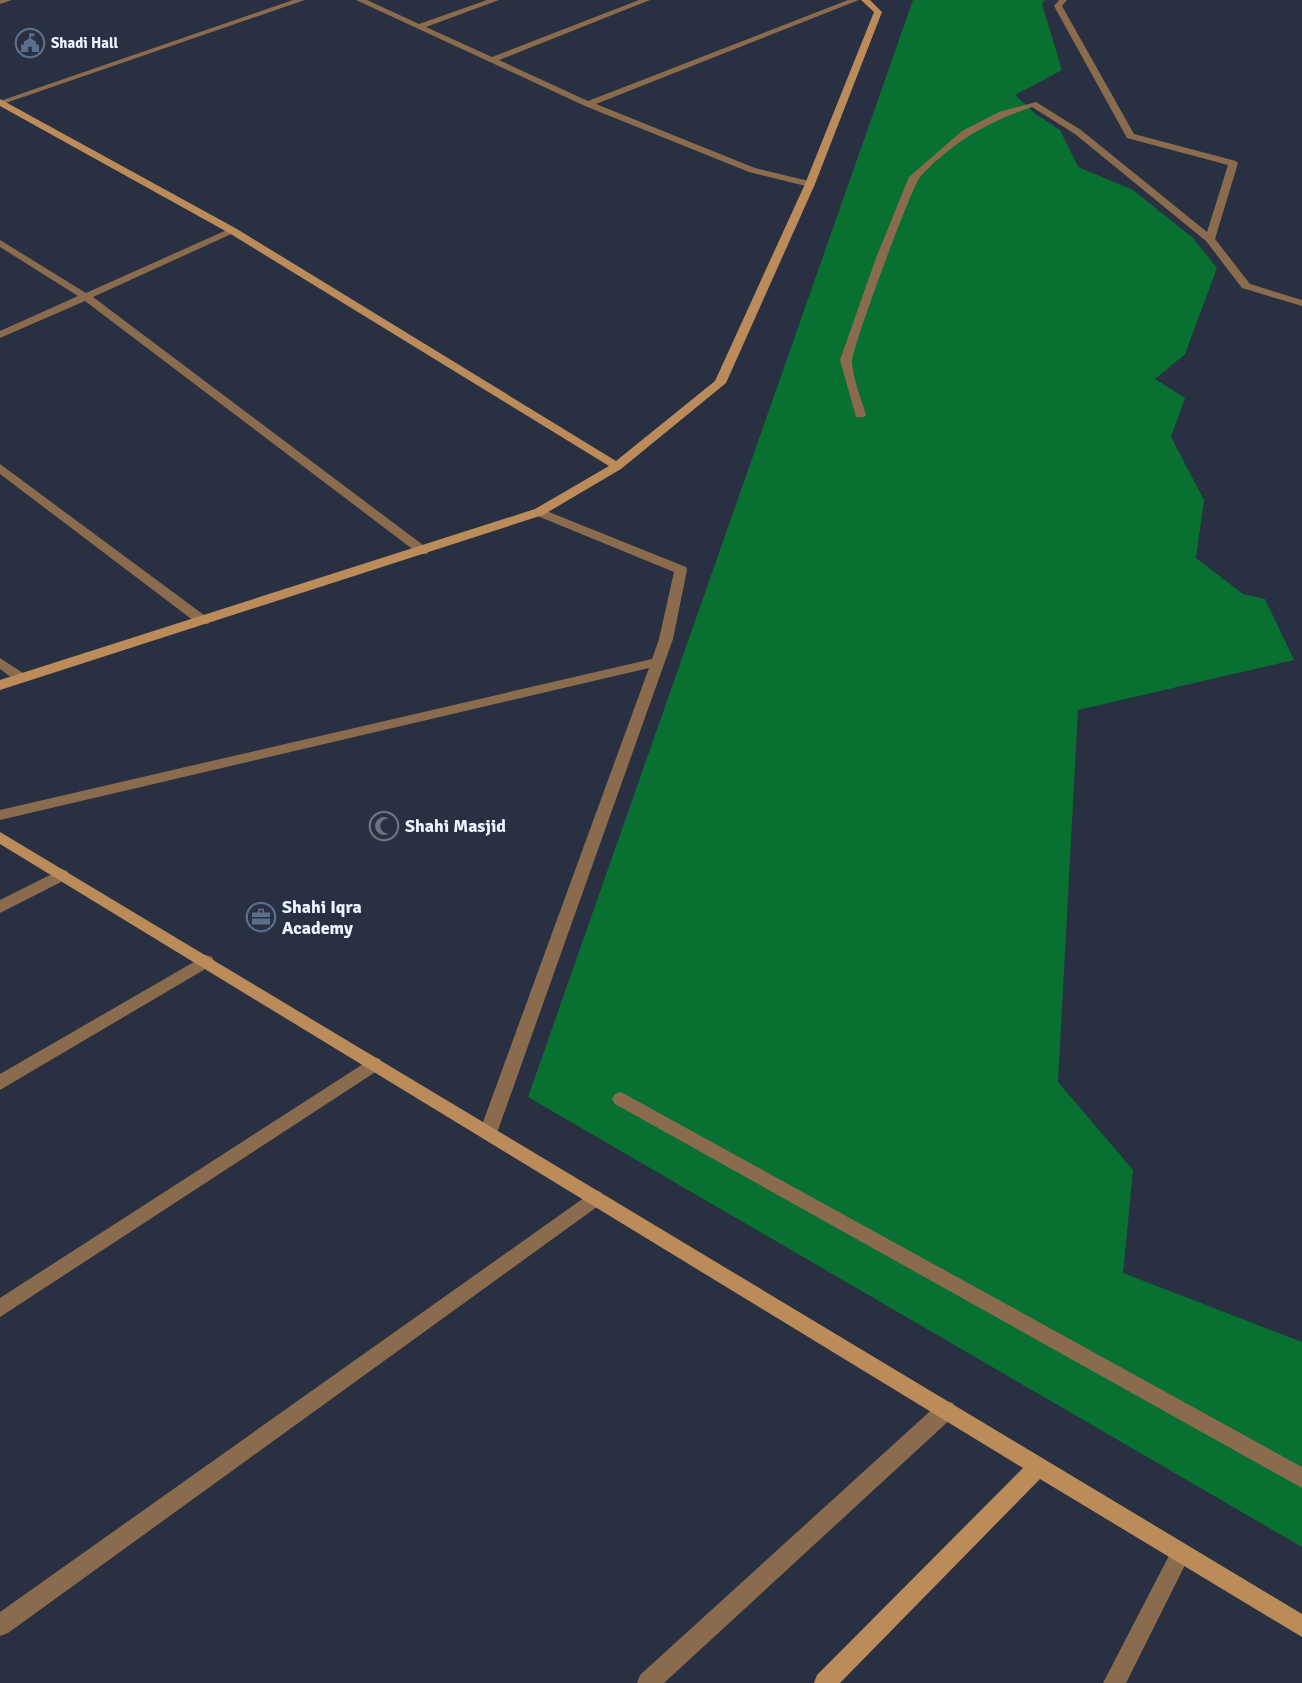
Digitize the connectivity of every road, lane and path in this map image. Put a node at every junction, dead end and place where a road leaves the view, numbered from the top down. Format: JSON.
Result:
{"nodes":[{"id":1,"x":8,"y":0,"type":"edge"},
{"id":2,"x":301,"y":0,"type":"edge"},
{"id":3,"x":360,"y":0,"type":"edge"},
{"id":4,"x":495,"y":0,"type":"edge"},
{"id":5,"x":646,"y":0,"type":"edge"},
{"id":6,"x":855,"y":0,"type":"edge"},
{"id":7,"x":865,"y":0,"type":"edge"},
{"id":8,"x":1063,"y":0,"type":"edge"},
{"id":9,"x":0,"y":2,"type":"edge"},
{"id":10,"x":418,"y":27,"type":"junction"},
{"id":11,"x":492,"y":60,"type":"junction"},
{"id":12,"x":1,"y":102,"type":"edge"},
{"id":13,"x":588,"y":104,"type":"junction"},
{"id":14,"x":810,"y":184,"type":"junction"},
{"id":15,"x":233,"y":231,"type":"junction"},
{"id":16,"x":1210,"y":239,"type":"junction"},
{"id":17,"x":0,"y":243,"type":"edge"},
{"id":18,"x":86,"y":297,"type":"junction"},
{"id":19,"x":1302,"y":303,"type":"edge"},
{"id":20,"x":0,"y":335,"type":"edge"},
{"id":21,"x":860,"y":415,"type":"dead end"},
{"id":22,"x":617,"y":466,"type":"junction"},
{"id":23,"x":0,"y":468,"type":"edge"},
{"id":24,"x":539,"y":512,"type":"junction"},
{"id":25,"x":423,"y":551,"type":"junction"},
{"id":26,"x":203,"y":621,"type":"junction"},
{"id":27,"x":0,"y":662,"type":"edge"},
{"id":28,"x":657,"y":662,"type":"junction"},
{"id":29,"x":21,"y":678,"type":"junction"},
{"id":30,"x":0,"y":685,"type":"edge"},
{"id":31,"x":0,"y":815,"type":"edge"},
{"id":32,"x":0,"y":837,"type":"edge"},
{"id":33,"x":62,"y":875,"type":"junction"},
{"id":34,"x":0,"y":907,"type":"edge"},
{"id":35,"x":206,"y":961,"type":"junction"},
{"id":36,"x":374,"y":1064,"type":"junction"},
{"id":37,"x":0,"y":1083,"type":"edge"},
{"id":38,"x":621,"y":1099,"type":"dead end"},
{"id":39,"x":488,"y":1132,"type":"junction"},
{"id":40,"x":596,"y":1198,"type":"junction"},
{"id":41,"x":0,"y":1308,"type":"edge"},
{"id":42,"x":946,"y":1410,"type":"junction"},
{"id":43,"x":1038,"y":1467,"type":"junction"},
{"id":44,"x":1302,"y":1478,"type":"edge"},
{"id":45,"x":1181,"y":1553,"type":"junction"},
{"id":46,"x":0,"y":1625,"type":"edge"},
{"id":47,"x":1302,"y":1626,"type":"edge"},
{"id":48,"x":648,"y":1683,"type":"edge"},
{"id":49,"x":825,"y":1683,"type":"edge"},
{"id":50,"x":1114,"y":1683,"type":"edge"}],
"edges":[{"from":1,"to":9,"type":"street"},
{"from":2,"to":12,"type":"street"},
{"from":3,"to":10,"type":"street"},
{"from":4,"to":10,"type":"street"},
{"from":5,"to":11,"type":"street"},
{"from":6,"to":13,"type":"street"},
{"from":7,"to":14,"type":"street"},
{"from":8,"to":16,"type":"street"},
{"from":10,"to":11,"type":"street"},
{"from":11,"to":13,"type":"street"},
{"from":12,"to":15,"type":"street"},
{"from":13,"to":14,"type":"street"},
{"from":14,"to":22,"type":"street"},
{"from":15,"to":18,"type":"street"},
{"from":15,"to":22,"type":"street"},
{"from":16,"to":19,"type":"street"},
{"from":16,"to":21,"type":"street"},
{"from":17,"to":18,"type":"street"},
{"from":18,"to":20,"type":"street"},
{"from":18,"to":25,"type":"street"},
{"from":22,"to":24,"type":"street"},
{"from":23,"to":26,"type":"street"},
{"from":24,"to":25,"type":"street"},
{"from":24,"to":28,"type":"street"},
{"from":25,"to":26,"type":"street"},
{"from":26,"to":29,"type":"street"},
{"from":27,"to":29,"type":"street"},
{"from":28,"to":31,"type":"street"},
{"from":28,"to":39,"type":"street"},
{"from":29,"to":30,"type":"street"},
{"from":32,"to":33,"type":"street"},
{"from":33,"to":34,"type":"street"},
{"from":33,"to":35,"type":"street"},
{"from":35,"to":36,"type":"street"},
{"from":35,"to":37,"type":"street"},
{"from":36,"to":39,"type":"street"},
{"from":36,"to":41,"type":"street"},
{"from":38,"to":44,"type":"street"},
{"from":39,"to":40,"type":"street"},
{"from":40,"to":42,"type":"street"},
{"from":40,"to":46,"type":"street"},
{"from":42,"to":43,"type":"street"},
{"from":42,"to":48,"type":"street"},
{"from":43,"to":45,"type":"street"},
{"from":43,"to":49,"type":"street"},
{"from":45,"to":47,"type":"street"},
{"from":45,"to":50,"type":"street"}]}
